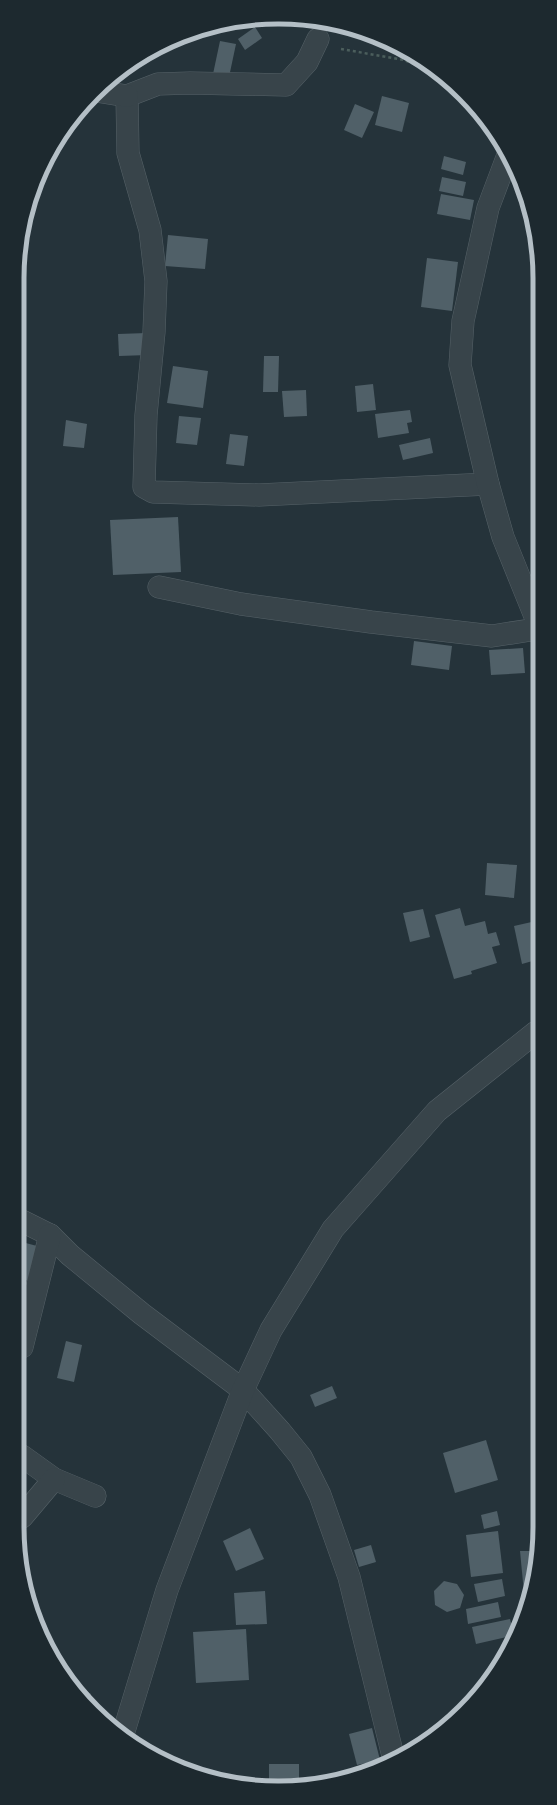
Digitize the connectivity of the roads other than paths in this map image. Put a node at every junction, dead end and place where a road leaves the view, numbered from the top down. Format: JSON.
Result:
{"nodes":[{"id":1,"x":318,"y":39,"type":"road end"},
{"id":2,"x":105,"y":93,"type":"edge"},
{"id":3,"x":127,"y":96,"type":"junction"},
{"id":4,"x":505,"y":163,"type":"edge"},
{"id":5,"x":488,"y":484,"type":"junction"},
{"id":6,"x":159,"y":586,"type":"dead end"},
{"id":7,"x":533,"y":611,"type":"edge"},
{"id":8,"x":533,"y":630,"type":"edge"},
{"id":9,"x":533,"y":1034,"type":"edge"},
{"id":10,"x":24,"y":1222,"type":"edge"},
{"id":11,"x":50,"y":1235,"type":"junction"},
{"id":12,"x":24,"y":1339,"type":"edge"},
{"id":13,"x":243,"y":1390,"type":"junction"},
{"id":14,"x":24,"y":1457,"type":"edge"},
{"id":15,"x":54,"y":1479,"type":"junction"},
{"id":16,"x":95,"y":1496,"type":"dead end"},
{"id":17,"x":24,"y":1515,"type":"edge"},
{"id":18,"x":125,"y":1729,"type":"edge"},
{"id":19,"x":393,"y":1754,"type":"edge"}],
"edges":[{"from":1,"to":3,"type":"street"},
{"from":2,"to":3,"type":"street"},
{"from":3,"to":5,"type":"street"},
{"from":4,"to":5,"type":"street"},
{"from":5,"to":7,"type":"street"},
{"from":6,"to":8,"type":"street"},
{"from":9,"to":13,"type":"street"},
{"from":10,"to":11,"type":"street"},
{"from":11,"to":12,"type":"street"},
{"from":11,"to":13,"type":"street"},
{"from":13,"to":18,"type":"street"},
{"from":13,"to":19,"type":"street"},
{"from":14,"to":15,"type":"street"},
{"from":15,"to":16,"type":"street"},
{"from":15,"to":17,"type":"street"}]}
